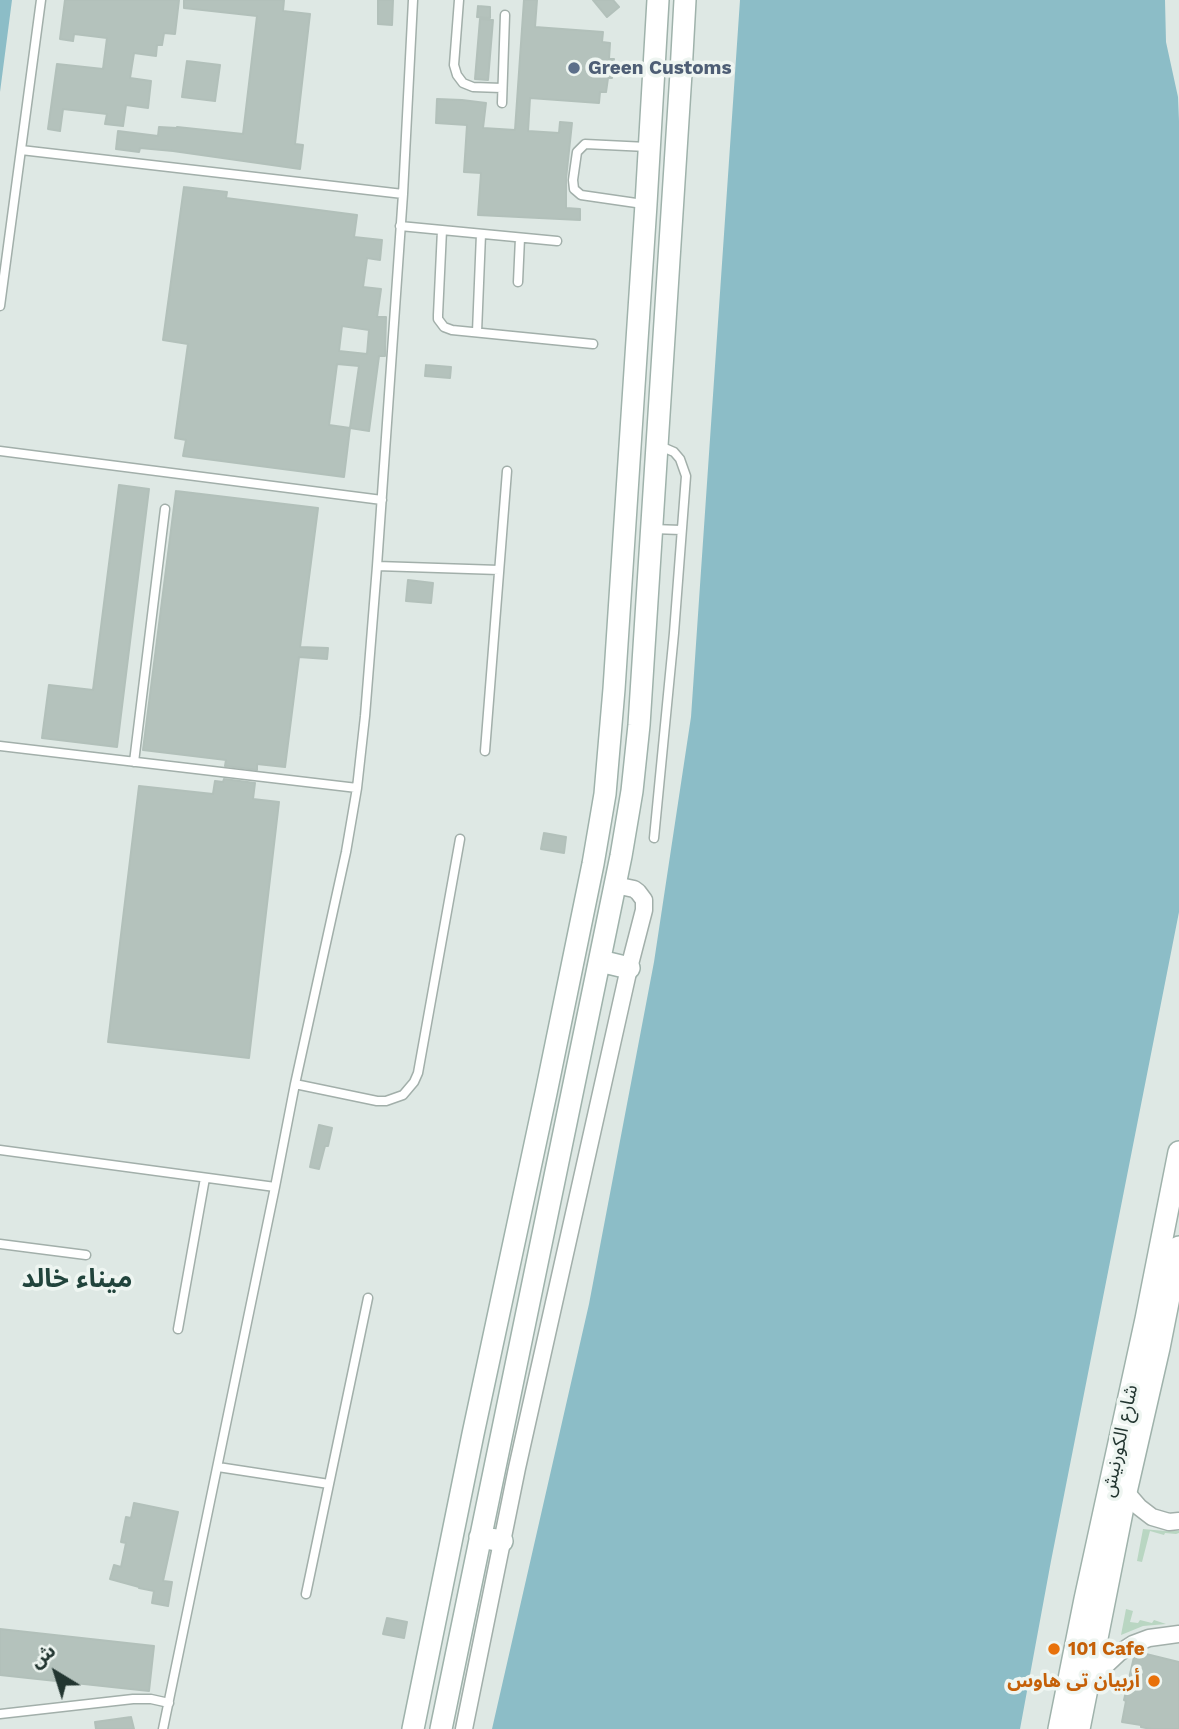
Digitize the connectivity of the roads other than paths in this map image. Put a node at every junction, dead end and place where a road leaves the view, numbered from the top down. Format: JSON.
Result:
{"nodes":[{"id":1,"x":41,"y":0,"type":"edge"},
{"id":2,"x":413,"y":0,"type":"edge"},
{"id":3,"x":459,"y":0,"type":"edge"},
{"id":4,"x":658,"y":0,"type":"edge"},
{"id":5,"x":685,"y":0,"type":"edge"},
{"id":6,"x":505,"y":15,"type":"dead end"},
{"id":7,"x":502,"y":88,"type":"junction"},
{"id":8,"x":502,"y":103,"type":"dead end"},
{"id":9,"x":650,"y":147,"type":"junction"},
{"id":10,"x":21,"y":150,"type":"junction"},
{"id":11,"x":402,"y":194,"type":"junction"},
{"id":12,"x":646,"y":204,"type":"junction"},
{"id":13,"x":400,"y":226,"type":"junction"},
{"id":14,"x":442,"y":230,"type":"junction"},
{"id":15,"x":481,"y":234,"type":"junction"},
{"id":16,"x":520,"y":238,"type":"junction"},
{"id":17,"x":556,"y":242,"type":"dead end"},
{"id":18,"x":518,"y":282,"type":"dead end"},
{"id":19,"x":0,"y":306,"type":"edge"},
{"id":20,"x":477,"y":332,"type":"junction"},
{"id":21,"x":593,"y":344,"type":"dead end"},
{"id":22,"x":657,"y":445,"type":"junction"},
{"id":23,"x":0,"y":451,"type":"edge"},
{"id":24,"x":507,"y":471,"type":"dead end"},
{"id":25,"x":382,"y":500,"type":"junction"},
{"id":26,"x":165,"y":509,"type":"dead end"},
{"id":27,"x":651,"y":529,"type":"junction"},
{"id":28,"x":681,"y":530,"type":"junction"},
{"id":29,"x":377,"y":566,"type":"junction"},
{"id":30,"x":499,"y":570,"type":"junction"},
{"id":31,"x":0,"y":746,"type":"edge"},
{"id":32,"x":485,"y":751,"type":"dead end"},
{"id":33,"x":134,"y":762,"type":"junction"},
{"id":34,"x":356,"y":788,"type":"junction"},
{"id":35,"x":654,"y":838,"type":"dead end"},
{"id":36,"x":460,"y":839,"type":"dead end"},
{"id":37,"x":615,"y":885,"type":"junction"},
{"id":38,"x":600,"y":961,"type":"junction"},
{"id":39,"x":629,"y":968,"type":"junction"},
{"id":40,"x":295,"y":1084,"type":"junction"},
{"id":41,"x":0,"y":1150,"type":"edge"},
{"id":42,"x":1179,"y":1152,"type":"edge"},
{"id":43,"x":205,"y":1178,"type":"junction"},
{"id":44,"x":275,"y":1187,"type":"junction"},
{"id":45,"x":0,"y":1244,"type":"edge"},
{"id":46,"x":1179,"y":1247,"type":"edge"},
{"id":47,"x":86,"y":1255,"type":"dead end"},
{"id":48,"x":368,"y":1298,"type":"dead end"},
{"id":49,"x":178,"y":1329,"type":"dead end"},
{"id":50,"x":496,"y":1462,"type":"junction"},
{"id":51,"x":218,"y":1467,"type":"junction"},
{"id":52,"x":517,"y":1468,"type":"junction"},
{"id":53,"x":329,"y":1484,"type":"junction"},
{"id":54,"x":1126,"y":1492,"type":"junction"},
{"id":55,"x":1179,"y":1521,"type":"edge"},
{"id":56,"x":480,"y":1537,"type":"junction"},
{"id":57,"x":502,"y":1541,"type":"junction"},
{"id":58,"x":306,"y":1594,"type":"dead end"},
{"id":59,"x":440,"y":1594,"type":"junction"},
{"id":60,"x":1179,"y":1634,"type":"edge"},
{"id":61,"x":1088,"y":1682,"type":"junction"},
{"id":62,"x":169,"y":1703,"type":"junction"},
{"id":63,"x":0,"y":1714,"type":"edge"},
{"id":64,"x":442,"y":1722,"type":"edge"},
{"id":65,"x":163,"y":1729,"type":"edge"},
{"id":66,"x":412,"y":1729,"type":"edge"},
{"id":67,"x":464,"y":1729,"type":"edge"},
{"id":68,"x":1059,"y":1729,"type":"edge"},
{"id":69,"x":1079,"y":1729,"type":"edge"}],
"edges":[{"from":1,"to":10,"type":"lane"},
{"from":2,"to":11,"type":"lane"},
{"from":3,"to":7,"type":"lane"},
{"from":4,"to":9,"type":"street"},
{"from":5,"to":22,"type":"street"},
{"from":6,"to":7,"type":"lane"},
{"from":7,"to":8,"type":"lane"},
{"from":9,"to":12,"type":"street"},
{"from":9,"to":12,"type":"lane"},
{"from":10,"to":11,"type":"lane"},
{"from":10,"to":19,"type":"lane"},
{"from":11,"to":13,"type":"lane"},
{"from":12,"to":59,"type":"street"},
{"from":13,"to":14,"type":"lane"},
{"from":13,"to":25,"type":"lane"},
{"from":14,"to":15,"type":"lane"},
{"from":14,"to":20,"type":"lane"},
{"from":15,"to":16,"type":"lane"},
{"from":15,"to":20,"type":"lane"},
{"from":16,"to":17,"type":"lane"},
{"from":16,"to":18,"type":"lane"},
{"from":20,"to":21,"type":"lane"},
{"from":22,"to":27,"type":"street"},
{"from":22,"to":28,"type":"lane"},
{"from":23,"to":25,"type":"lane"},
{"from":24,"to":30,"type":"lane"},
{"from":25,"to":29,"type":"lane"},
{"from":26,"to":33,"type":"lane"},
{"from":27,"to":28,"type":"lane"},
{"from":27,"to":37,"type":"street"},
{"from":28,"to":35,"type":"lane"},
{"from":29,"to":30,"type":"lane"},
{"from":29,"to":34,"type":"lane"},
{"from":30,"to":32,"type":"lane"},
{"from":31,"to":33,"type":"lane"},
{"from":33,"to":34,"type":"lane"},
{"from":34,"to":40,"type":"lane"},
{"from":36,"to":40,"type":"lane"},
{"from":37,"to":38,"type":"street"},
{"from":37,"to":39,"type":"street"},
{"from":38,"to":39,"type":"street"},
{"from":38,"to":50,"type":"street"},
{"from":39,"to":52,"type":"street"},
{"from":40,"to":44,"type":"lane"},
{"from":41,"to":43,"type":"lane"},
{"from":42,"to":68,"type":"street","name":"شارع الكورنيش"},
{"from":43,"to":44,"type":"lane"},
{"from":43,"to":49,"type":"lane"},
{"from":44,"to":51,"type":"lane"},
{"from":45,"to":47,"type":"lane"},
{"from":46,"to":54,"type":"street","name":"شارع الكورنيش"},
{"from":48,"to":53,"type":"lane"},
{"from":50,"to":52,"type":"street"},
{"from":50,"to":56,"type":"street"},
{"from":51,"to":53,"type":"lane"},
{"from":51,"to":62,"type":"lane"},
{"from":52,"to":57,"type":"street"},
{"from":53,"to":58,"type":"lane"},
{"from":54,"to":55,"type":"street"},
{"from":54,"to":61,"type":"street","name":"شارع الكورنيش"},
{"from":56,"to":57,"type":"street"},
{"from":56,"to":64,"type":"street"},
{"from":57,"to":67,"type":"street"},
{"from":59,"to":64,"type":"street"},
{"from":59,"to":66,"type":"street"},
{"from":60,"to":61,"type":"street"},
{"from":61,"to":69,"type":"street","name":"شارع الكورنيش"},
{"from":62,"to":63,"type":"lane"},
{"from":62,"to":65,"type":"lane"}]}
